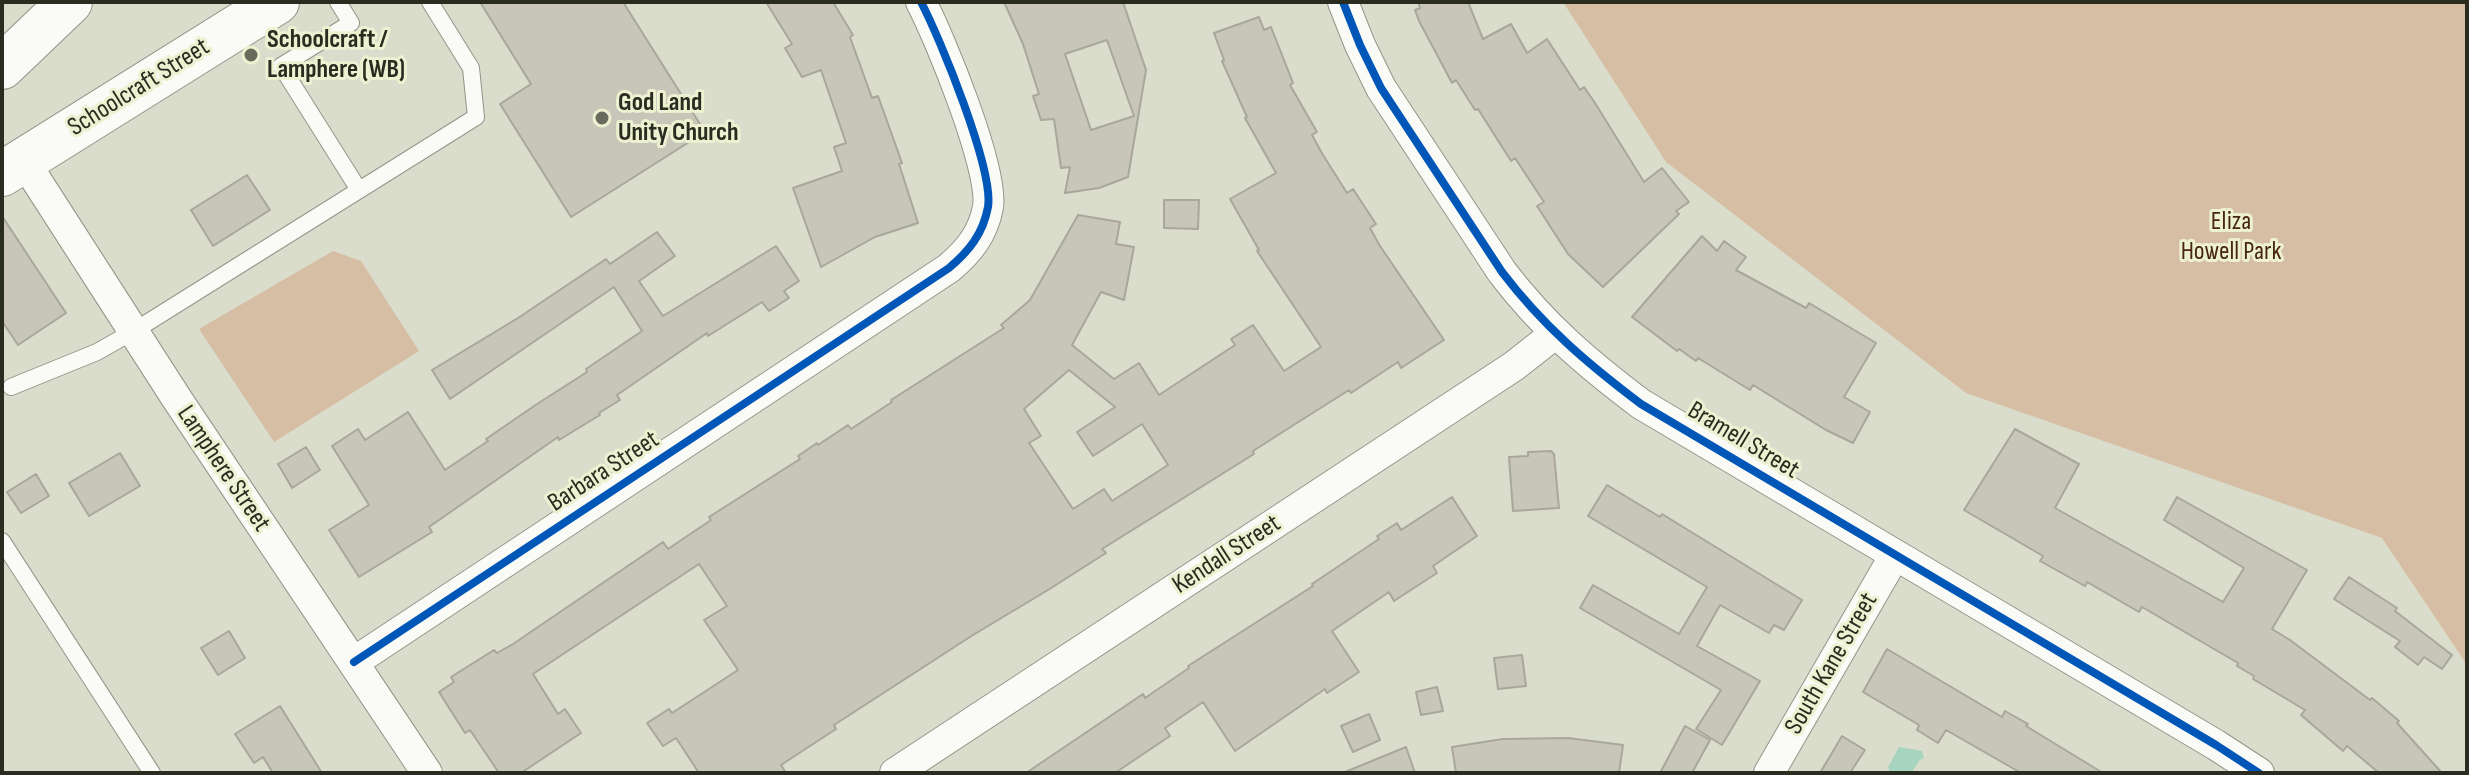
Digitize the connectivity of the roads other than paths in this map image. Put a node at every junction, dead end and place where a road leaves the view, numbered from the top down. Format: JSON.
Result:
{"nodes":[{"id":1,"x":45,"y":2,"type":"edge"},
{"id":2,"x":70,"y":2,"type":"edge"},
{"id":3,"x":277,"y":2,"type":"edge"},
{"id":4,"x":338,"y":2,"type":"edge"},
{"id":5,"x":430,"y":2,"type":"edge"},
{"id":6,"x":921,"y":2,"type":"edge"},
{"id":7,"x":1343,"y":2,"type":"edge"},
{"id":8,"x":2,"y":25,"type":"edge"},
{"id":9,"x":2,"y":67,"type":"edge"},
{"id":10,"x":13,"y":168,"type":"edge"},
{"id":11,"x":359,"y":190,"type":"junction"},
{"id":12,"x":134,"y":331,"type":"junction"},
{"id":13,"x":1556,"y":333,"type":"junction"},
{"id":14,"x":11,"y":387,"type":"dead end"},
{"id":15,"x":2,"y":541,"type":"edge"},
{"id":16,"x":1895,"y":555,"type":"junction"},
{"id":17,"x":354,"y":662,"type":"junction"},
{"id":18,"x":152,"y":773,"type":"edge"},
{"id":19,"x":427,"y":773,"type":"edge"},
{"id":20,"x":895,"y":773,"type":"edge"},
{"id":21,"x":1769,"y":773,"type":"edge"},
{"id":22,"x":2259,"y":773,"type":"edge"}],
"edges":[{"from":1,"to":8,"type":"main road"},
{"from":2,"to":9,"type":"main road"},
{"from":3,"to":10,"type":"main road","name":"Schoolcraft Street"},
{"from":4,"to":11,"type":"lane"},
{"from":5,"to":11,"type":"lane"},
{"from":6,"to":17,"type":"street","name":"Barbara Street"},
{"from":7,"to":13,"type":"street","name":"Bramell Street"},
{"from":10,"to":12,"type":"street","name":"Lamphere Street"},
{"from":11,"to":12,"type":"lane"},
{"from":12,"to":14,"type":"lane"},
{"from":12,"to":17,"type":"street","name":"Lamphere Street"},
{"from":13,"to":16,"type":"street","name":"Bramell Street"},
{"from":13,"to":20,"type":"street","name":"Kendall Street"},
{"from":15,"to":18,"type":"lane"},
{"from":16,"to":21,"type":"street","name":"South Kane Street"},
{"from":16,"to":22,"type":"street","name":"Bramell Street"},
{"from":17,"to":19,"type":"street","name":"Lamphere Street"}]}
